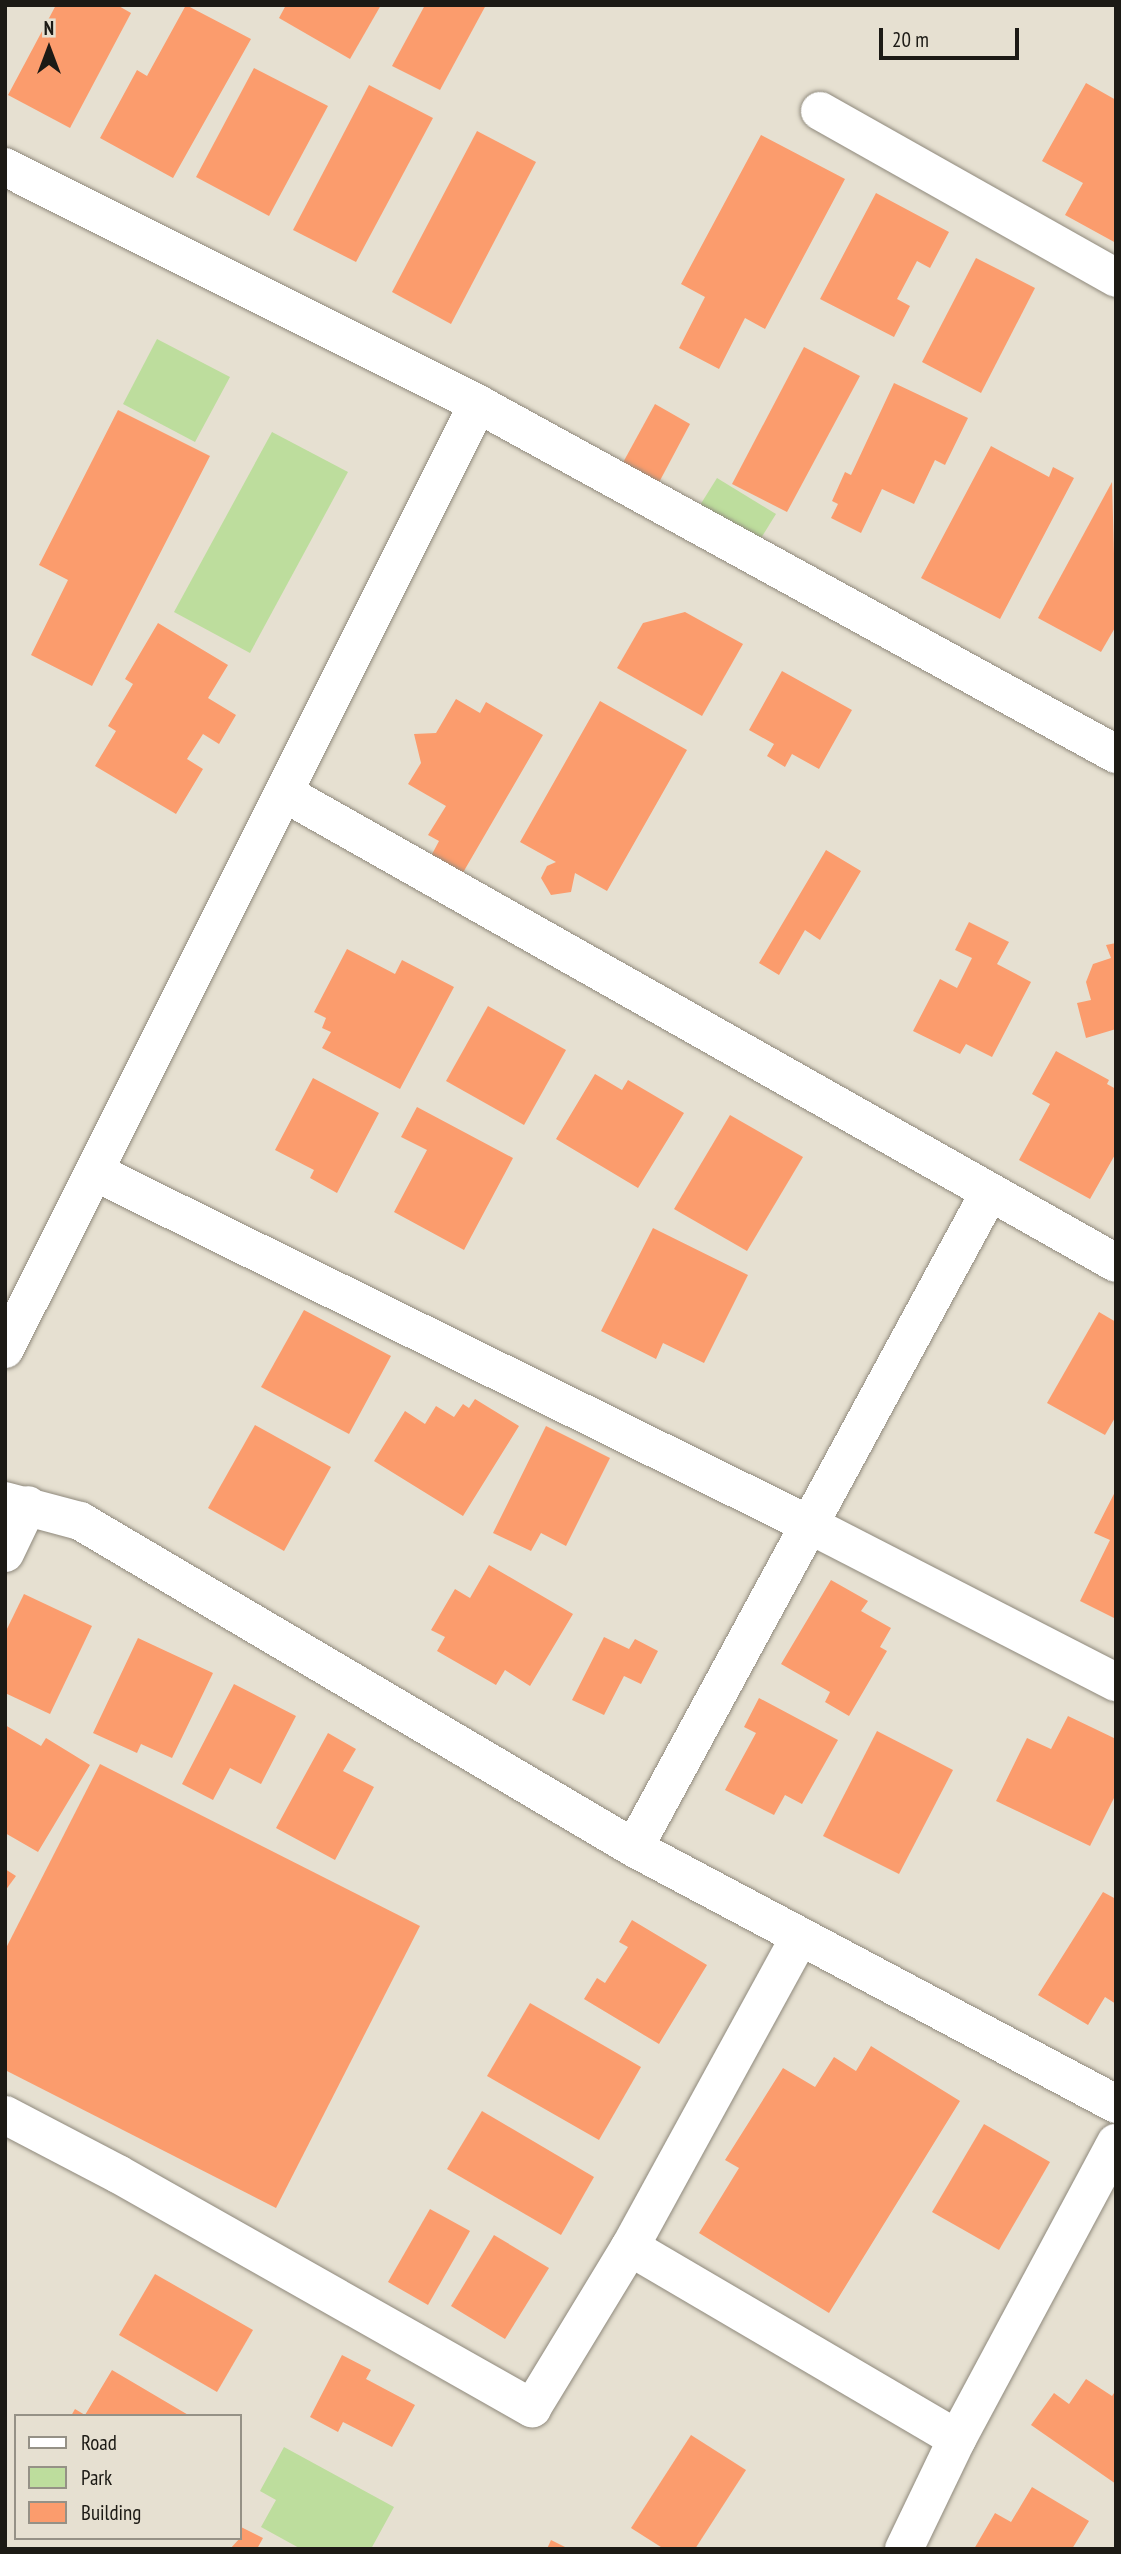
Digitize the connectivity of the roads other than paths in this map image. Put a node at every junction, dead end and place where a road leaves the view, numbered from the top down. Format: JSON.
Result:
{"nodes":[{"id":1,"x":820,"y":111,"type":"dead end"},
{"id":2,"x":5,"y":167,"type":"edge"},
{"id":3,"x":1116,"y":278,"type":"edge"},
{"id":4,"x":478,"y":404,"type":"junction"},
{"id":5,"x":1116,"y":754,"type":"edge"},
{"id":6,"x":286,"y":794,"type":"junction"},
{"id":7,"x":95,"y":1172,"type":"junction"},
{"id":8,"x":989,"y":1193,"type":"junction"},
{"id":9,"x":1116,"y":1263,"type":"edge"},
{"id":10,"x":5,"y":1349,"type":"edge"},
{"id":11,"x":17,"y":1503,"type":"edge"},
{"id":12,"x":812,"y":1525,"type":"junction"},
{"id":13,"x":5,"y":1553,"type":"edge"},
{"id":14,"x":1116,"y":1682,"type":"edge"},
{"id":15,"x":634,"y":1848,"type":"junction"},
{"id":16,"x":800,"y":1937,"type":"junction"},
{"id":17,"x":1116,"y":2105,"type":"edge"},
{"id":18,"x":5,"y":2115,"type":"edge"},
{"id":19,"x":1116,"y":2143,"type":"edge"},
{"id":20,"x":630,"y":2247,"type":"junction"},
{"id":21,"x":957,"y":2438,"type":"junction"},
{"id":22,"x":904,"y":2549,"type":"edge"}],
"edges":[{"from":1,"to":3,"type":"street"},
{"from":2,"to":4,"type":"street"},
{"from":4,"to":5,"type":"street"},
{"from":4,"to":6,"type":"street"},
{"from":6,"to":7,"type":"street"},
{"from":6,"to":8,"type":"street"},
{"from":7,"to":10,"type":"street"},
{"from":7,"to":12,"type":"street"},
{"from":8,"to":9,"type":"street"},
{"from":8,"to":12,"type":"street"},
{"from":11,"to":13,"type":"street"},
{"from":11,"to":15,"type":"street"},
{"from":12,"to":14,"type":"street"},
{"from":12,"to":15,"type":"street"},
{"from":15,"to":16,"type":"street"},
{"from":16,"to":17,"type":"street"},
{"from":16,"to":20,"type":"street"},
{"from":18,"to":20,"type":"street"},
{"from":19,"to":21,"type":"street"},
{"from":20,"to":21,"type":"street"},
{"from":21,"to":22,"type":"street"}]}
